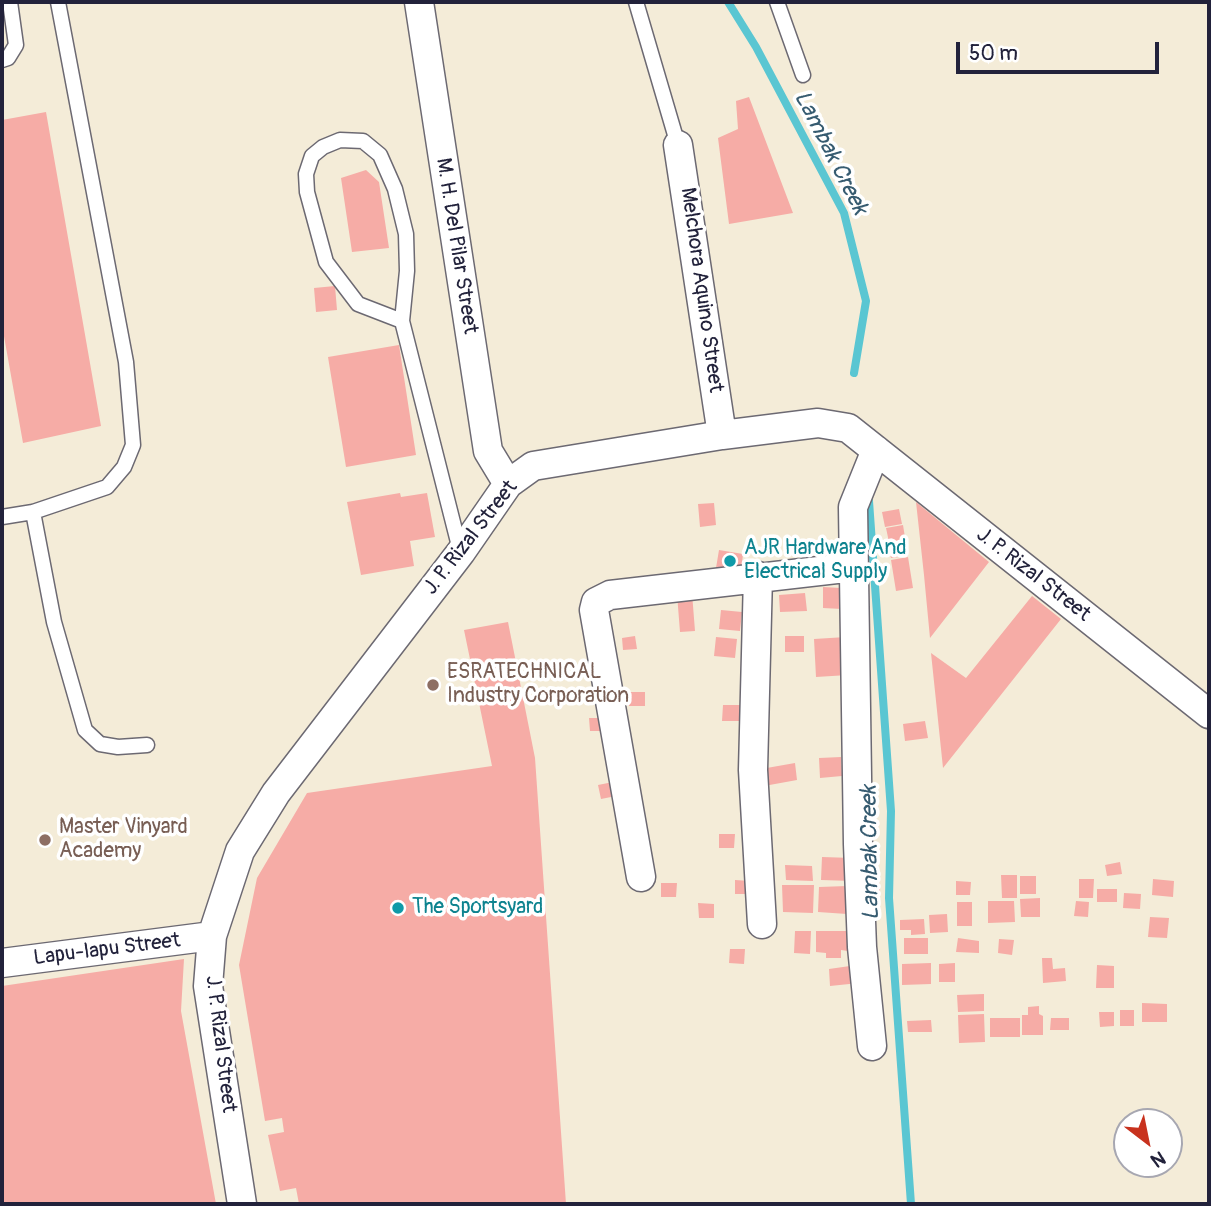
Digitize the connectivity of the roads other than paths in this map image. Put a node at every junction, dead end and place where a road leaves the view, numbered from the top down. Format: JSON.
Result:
{"nodes":[{"id":1,"x":9,"y":2,"type":"edge"},
{"id":2,"x":58,"y":2,"type":"edge"},
{"id":3,"x":419,"y":2,"type":"edge"},
{"id":4,"x":636,"y":2,"type":"edge"},
{"id":5,"x":777,"y":2,"type":"edge"},
{"id":6,"x":2,"y":60,"type":"edge"},
{"id":7,"x":803,"y":75,"type":"dead end"},
{"id":8,"x":678,"y":145,"type":"joint"},
{"id":9,"x":402,"y":321,"type":"junction"},
{"id":10,"x":722,"y":435,"type":"junction"},
{"id":11,"x":876,"y":450,"type":"junction"},
{"id":12,"x":508,"y":484,"type":"junction"},
{"id":13,"x":33,"y":512,"type":"junction"},
{"id":14,"x":2,"y":517,"type":"edge"},
{"id":15,"x":461,"y":552,"type":"junction"},
{"id":16,"x":854,"y":566,"type":"junction"},
{"id":17,"x":758,"y":576,"type":"junction"},
{"id":18,"x":1209,"y":714,"type":"edge"},
{"id":19,"x":147,"y":745,"type":"dead end"},
{"id":20,"x":641,"y":877,"type":"dead end"},
{"id":21,"x":762,"y":924,"type":"dead end"},
{"id":22,"x":212,"y":936,"type":"junction"},
{"id":23,"x":2,"y":963,"type":"edge"},
{"id":24,"x":872,"y":1046,"type":"dead end"},
{"id":25,"x":242,"y":1204,"type":"edge"}],
"edges":[{"from":1,"to":6,"type":"lane"},
{"from":2,"to":13,"type":"lane"},
{"from":3,"to":12,"type":"street","name":"M. H. Del Pilar Street"},
{"from":4,"to":8,"type":"lane"},
{"from":5,"to":7,"type":"lane"},
{"from":8,"to":10,"type":"street","name":"Melchora Aquino Street"},
{"from":9,"to":9,"type":"lane"},
{"from":9,"to":15,"type":"lane"},
{"from":10,"to":11,"type":"street","name":"J. P. Rizal Street"},
{"from":10,"to":12,"type":"street","name":"J. P. Rizal Street"},
{"from":11,"to":16,"type":"street"},
{"from":11,"to":18,"type":"street","name":"J. P. Rizal Street"},
{"from":12,"to":15,"type":"street","name":"J. P. Rizal Street"},
{"from":13,"to":14,"type":"lane"},
{"from":13,"to":19,"type":"lane"},
{"from":15,"to":22,"type":"street","name":"J. P. Rizal Street"},
{"from":16,"to":17,"type":"street"},
{"from":16,"to":24,"type":"street"},
{"from":17,"to":20,"type":"street"},
{"from":17,"to":21,"type":"street"},
{"from":22,"to":23,"type":"street","name":"Lapu-lapu Street"},
{"from":22,"to":25,"type":"street","name":"J. P. Rizal Street"}]}
